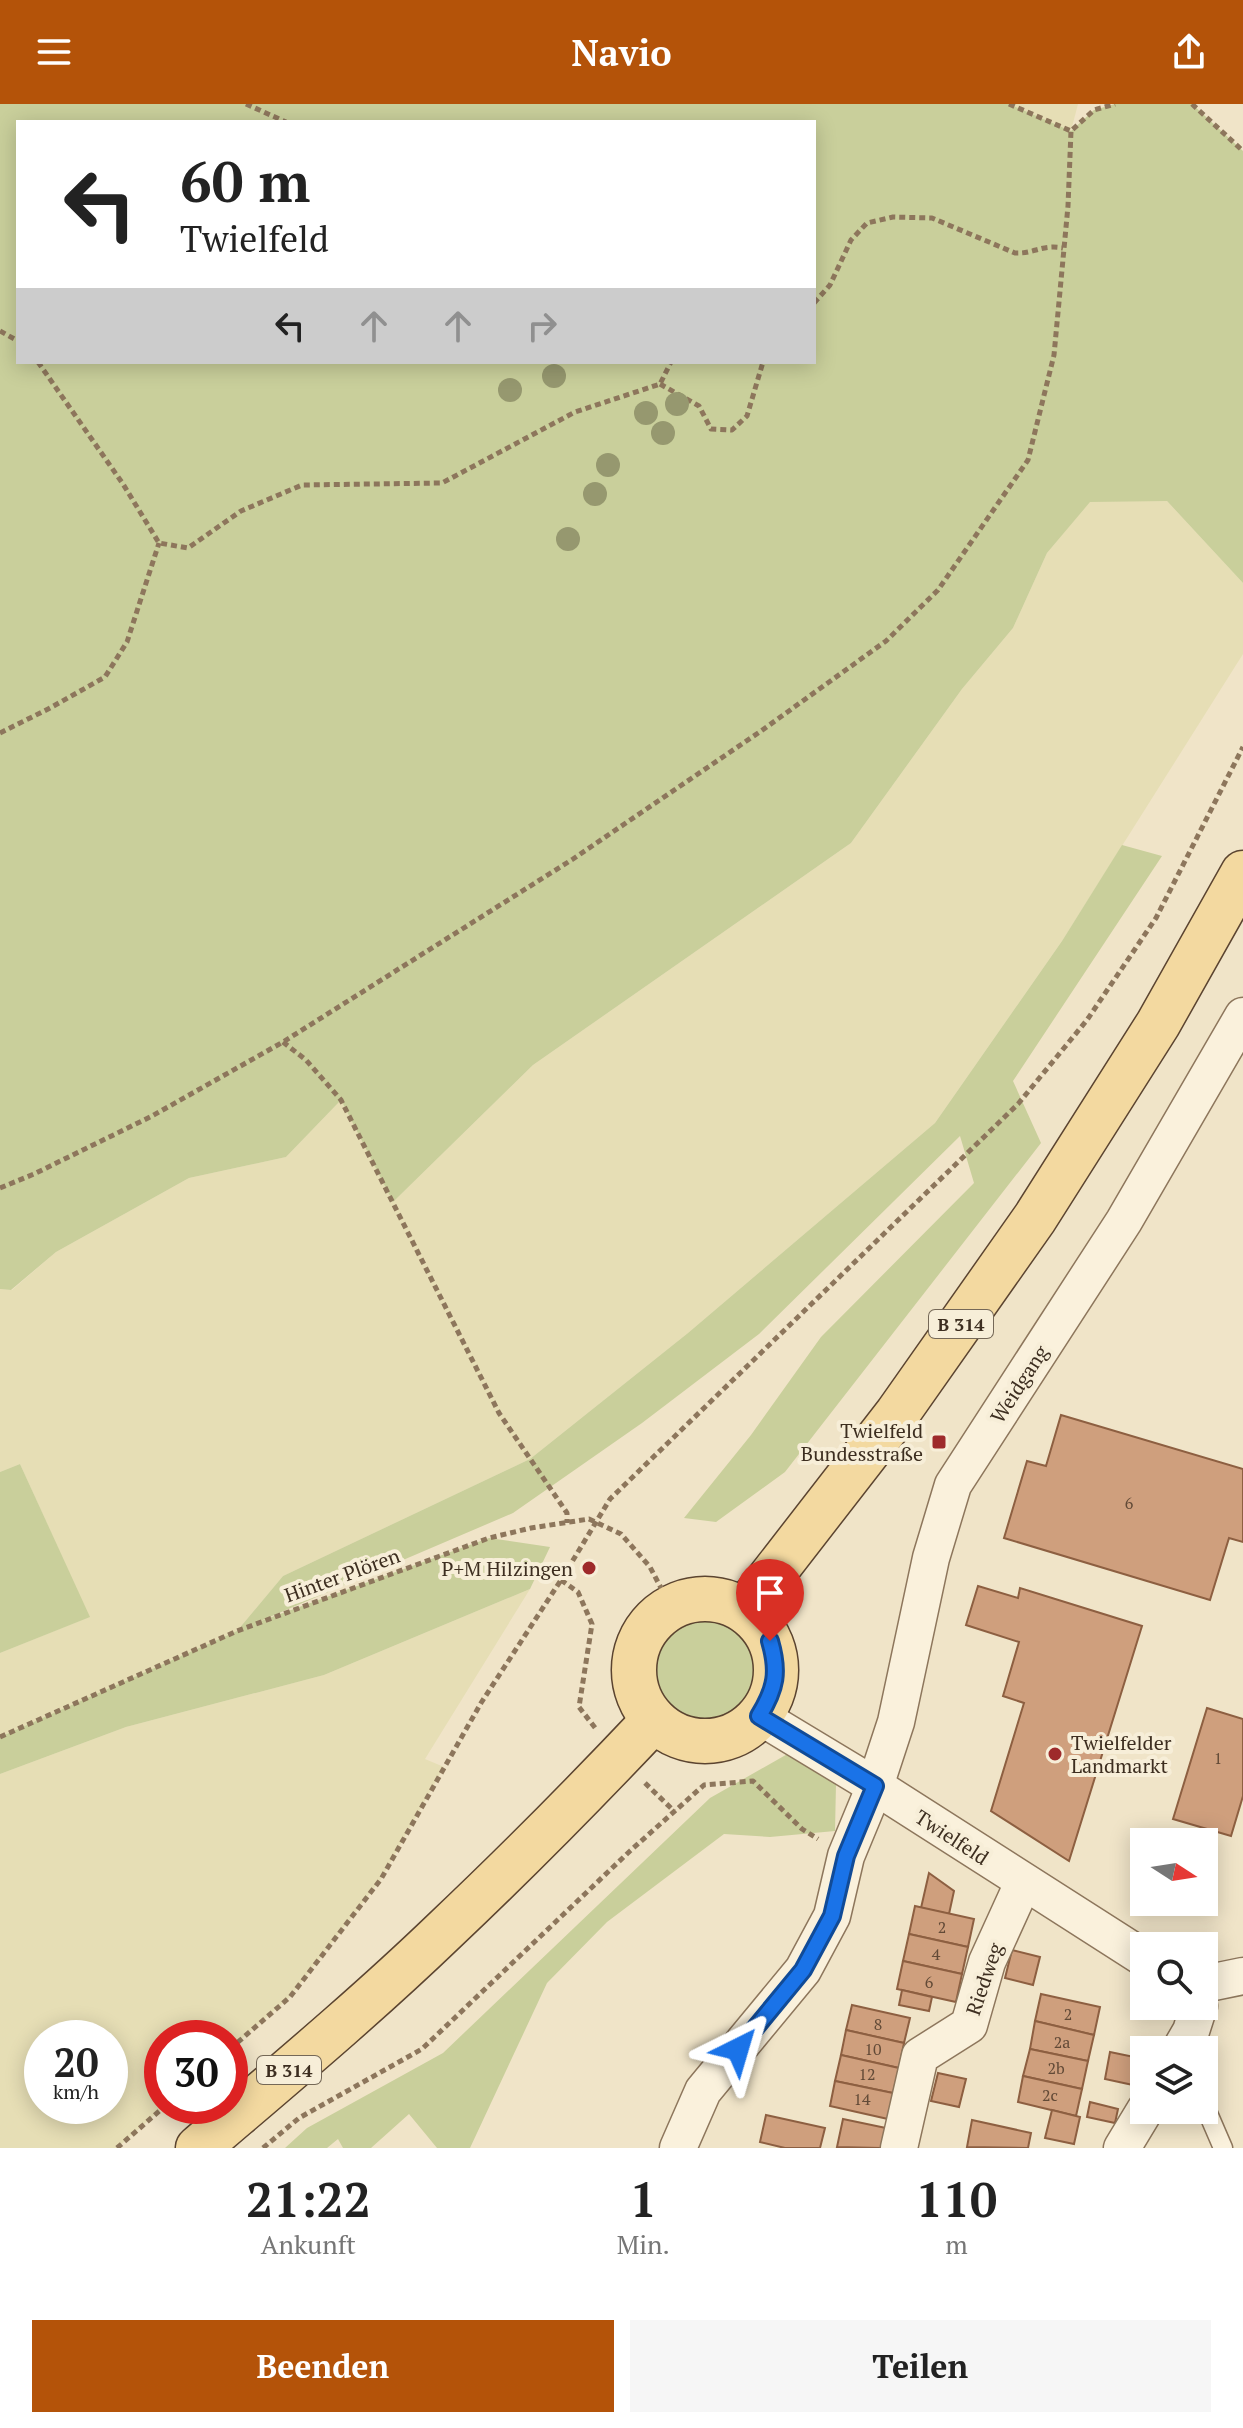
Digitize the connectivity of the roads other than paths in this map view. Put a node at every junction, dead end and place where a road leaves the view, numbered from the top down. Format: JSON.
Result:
{"nodes":[{"id":1,"x":1243,"y":873,"type":"edge"},
{"id":2,"x":1243,"y":1016,"type":"edge"},
{"id":3,"x":745,"y":1610,"type":"junction"},
{"id":4,"x":759,"y":1716,"type":"junction"},
{"id":5,"x":654,"y":1720,"type":"junction"},
{"id":6,"x":875,"y":1786,"type":"junction"},
{"id":7,"x":1023,"y":1883,"type":"junction"},
{"id":8,"x":1130,"y":1949,"type":"edge"},
{"id":9,"x":1243,"y":1976,"type":"edge"},
{"id":10,"x":1218,"y":1982,"type":"edge"},
{"id":11,"x":1137,"y":2124,"type":"edge"},
{"id":12,"x":1213,"y":2124,"type":"edge"},
{"id":13,"x":198,"y":2148,"type":"edge"},
{"id":14,"x":678,"y":2148,"type":"edge"},
{"id":15,"x":899,"y":2148,"type":"edge"},
{"id":16,"x":1122,"y":2148,"type":"edge"},
{"id":17,"x":1223,"y":2148,"type":"edge"}],
"edges":[{"from":1,"to":3,"type":"main road","number":"B 314"},
{"from":2,"to":6,"type":"street","name":"Weidgang"},
{"from":3,"to":4,"type":"main road"},
{"from":3,"to":5,"type":"main road"},
{"from":4,"to":5,"type":"main road"},
{"from":4,"to":6,"type":"street","name":"Twielfeld"},
{"from":5,"to":13,"type":"main road","number":"B 314"},
{"from":6,"to":7,"type":"street","name":"Twielfeld"},
{"from":6,"to":14,"type":"street","name":"Weidgang"},
{"from":7,"to":8,"type":"street","name":"Twielfeld"},
{"from":7,"to":15,"type":"street","name":"Riedweg"},
{"from":9,"to":10,"type":"street"},
{"from":11,"to":16,"type":"street"},
{"from":12,"to":17,"type":"lane"}]}
